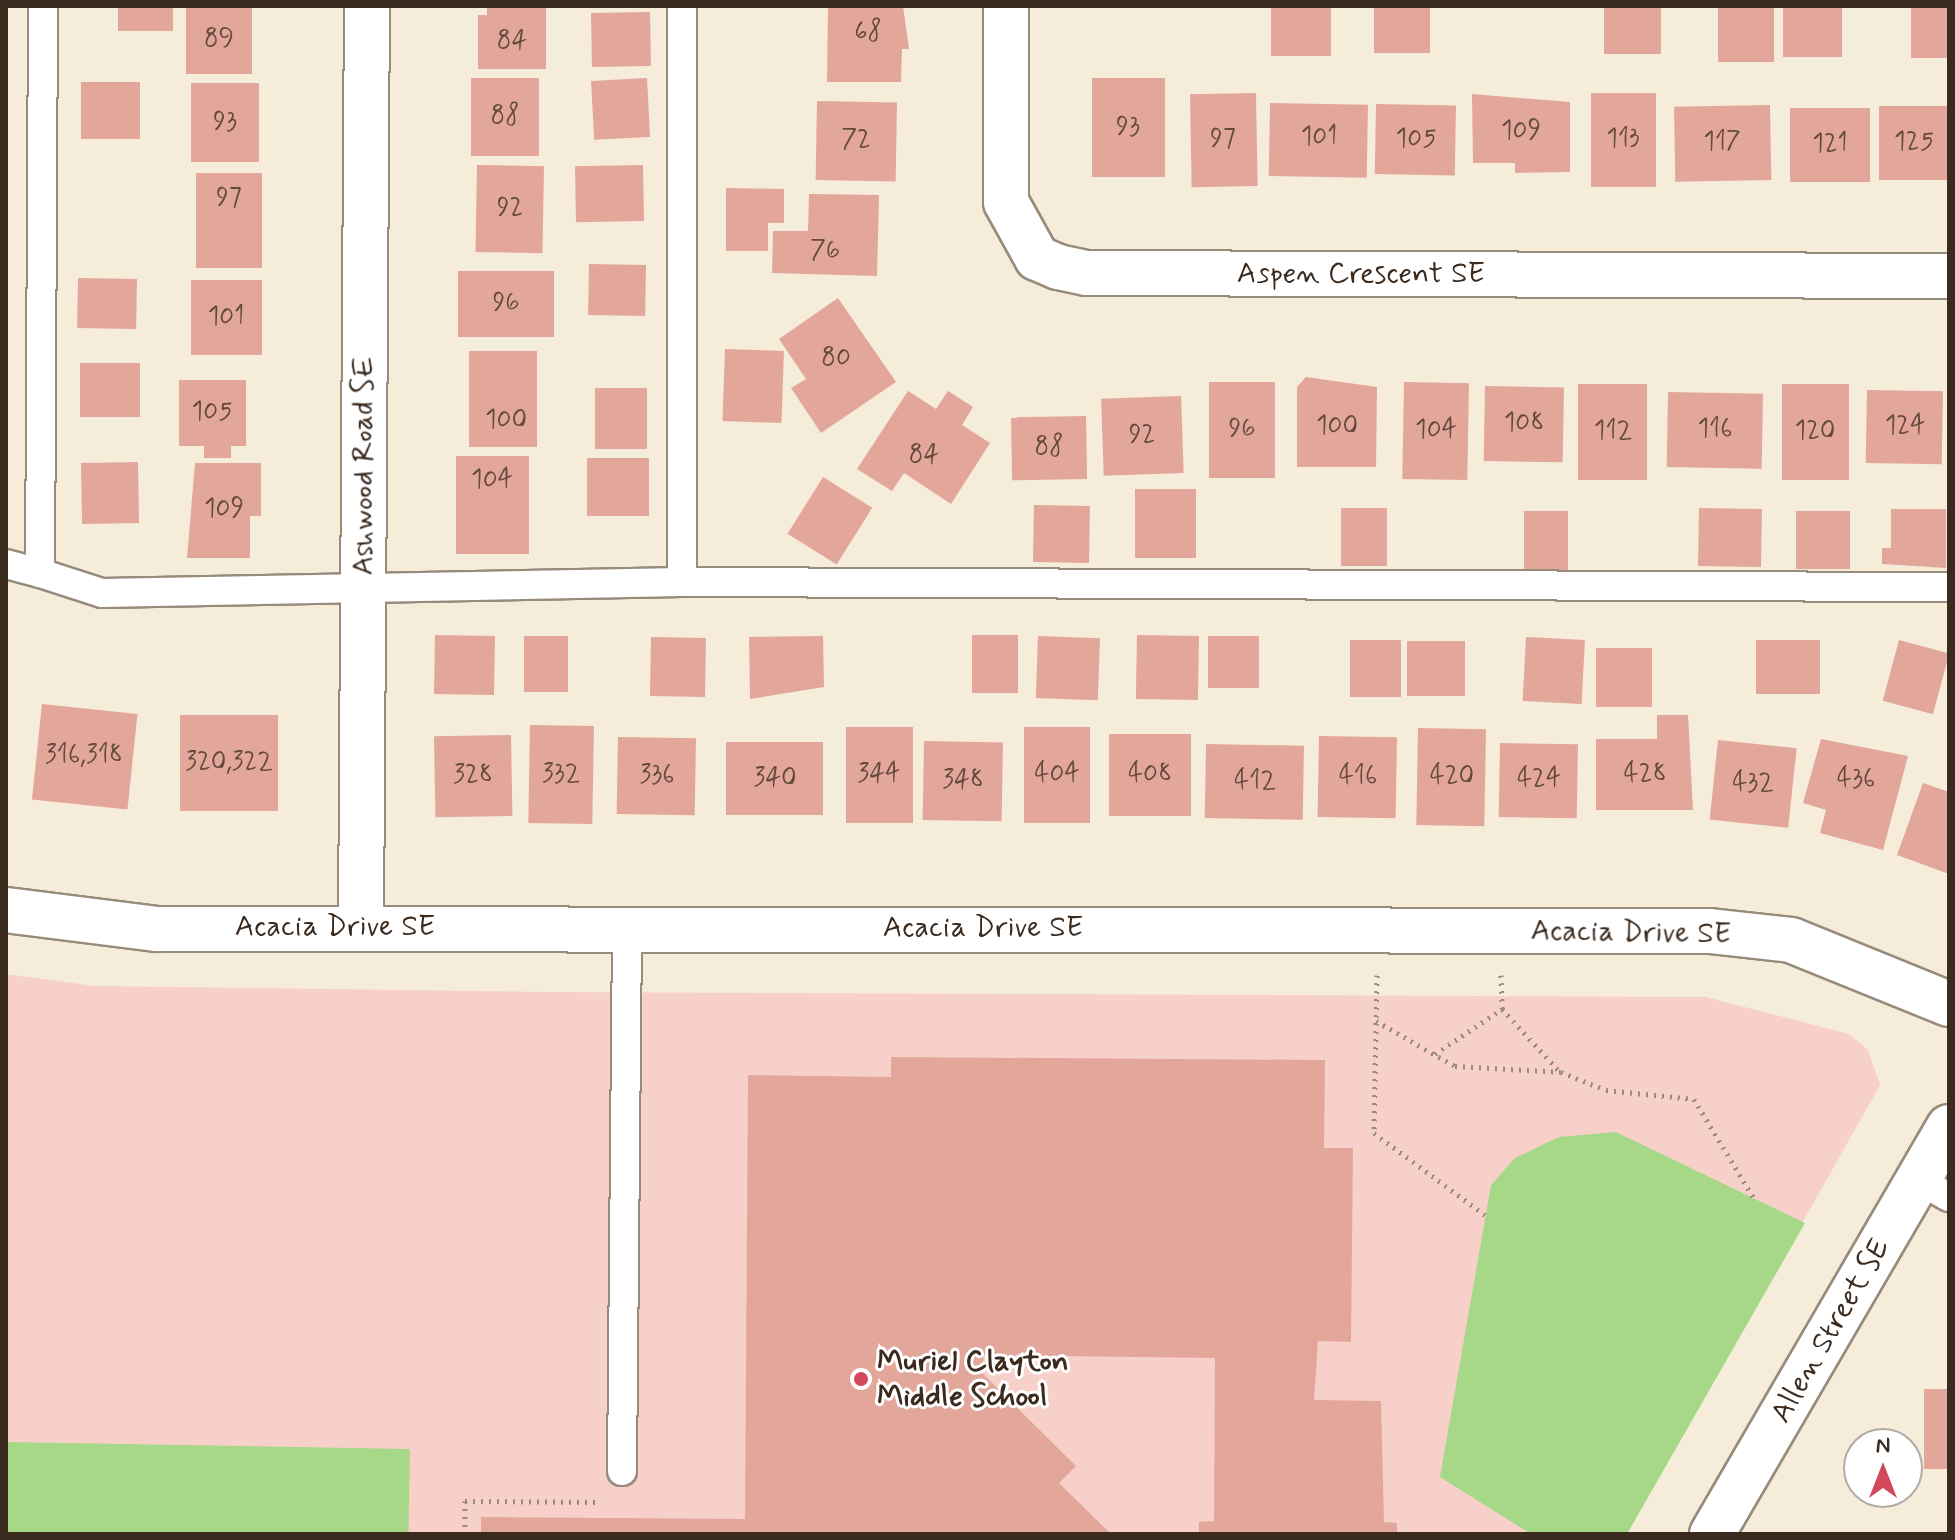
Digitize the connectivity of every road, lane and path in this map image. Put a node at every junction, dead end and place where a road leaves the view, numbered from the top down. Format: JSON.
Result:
{"nodes":[{"id":1,"x":43,"y":6,"type":"edge"},
{"id":2,"x":367,"y":6,"type":"edge"},
{"id":3,"x":682,"y":6,"type":"edge"},
{"id":4,"x":1006,"y":6,"type":"edge"},
{"id":5,"x":1949,"y":276,"type":"edge"},
{"id":6,"x":6,"y":564,"type":"edge"},
{"id":7,"x":40,"y":573,"type":"junction"},
{"id":8,"x":682,"y":582,"type":"junction"},
{"id":9,"x":363,"y":585,"type":"junction"},
{"id":10,"x":1949,"y":587,"type":"edge"},
{"id":11,"x":6,"y":910,"type":"edge"},
{"id":12,"x":361,"y":926,"type":"junction"},
{"id":13,"x":627,"y":927,"type":"junction"},
{"id":14,"x":1377,"y":930,"type":"junction"},
{"id":15,"x":1500,"y":930,"type":"junction"},
{"id":16,"x":1949,"y":1004,"type":"edge"},
{"id":17,"x":1502,"y":1009,"type":"junction"},
{"id":18,"x":1376,"y":1021,"type":"junction"},
{"id":19,"x":1435,"y":1054,"type":"junction"},
{"id":20,"x":1561,"y":1072,"type":"junction"},
{"id":21,"x":1949,"y":1127,"type":"edge"},
{"id":22,"x":1934,"y":1188,"type":"edge"},
{"id":23,"x":1755,"y":1200,"type":"dead end"},
{"id":24,"x":1485,"y":1215,"type":"dead end"},
{"id":25,"x":622,"y":1471,"type":"joint"},
{"id":26,"x":465,"y":1534,"type":"edge"},
{"id":27,"x":1712,"y":1534,"type":"edge"}],
"edges":[{"from":1,"to":7,"type":"lane"},
{"from":2,"to":9,"type":"street","name":"Ashwood Road SE"},
{"from":3,"to":8,"type":"lane"},
{"from":4,"to":5,"type":"street","name":"Aspen Crescent SE"},
{"from":6,"to":7,"type":"lane"},
{"from":7,"to":9,"type":"lane"},
{"from":8,"to":9,"type":"lane"},
{"from":8,"to":10,"type":"lane"},
{"from":9,"to":12,"type":"street","name":"Ashwood Road SE"},
{"from":11,"to":12,"type":"street","name":"Acacia Drive SE"},
{"from":12,"to":13,"type":"street","name":"Acacia Drive SE"},
{"from":13,"to":14,"type":"street","name":"Acacia Drive SE"},
{"from":13,"to":25,"type":"lane"},
{"from":14,"to":15,"type":"street","name":"Acacia Drive SE"},
{"from":14,"to":18,"type":"path"},
{"from":15,"to":16,"type":"street","name":"Acacia Drive SE"},
{"from":15,"to":17,"type":"path"},
{"from":17,"to":19,"type":"path"},
{"from":17,"to":20,"type":"path"},
{"from":18,"to":19,"type":"path"},
{"from":18,"to":24,"type":"path"},
{"from":19,"to":20,"type":"path"},
{"from":20,"to":23,"type":"path"},
{"from":21,"to":22,"type":"street","name":"Allen Street SE"},
{"from":22,"to":27,"type":"street","name":"Allen Street SE"},
{"from":25,"to":26,"type":"path"}]}
